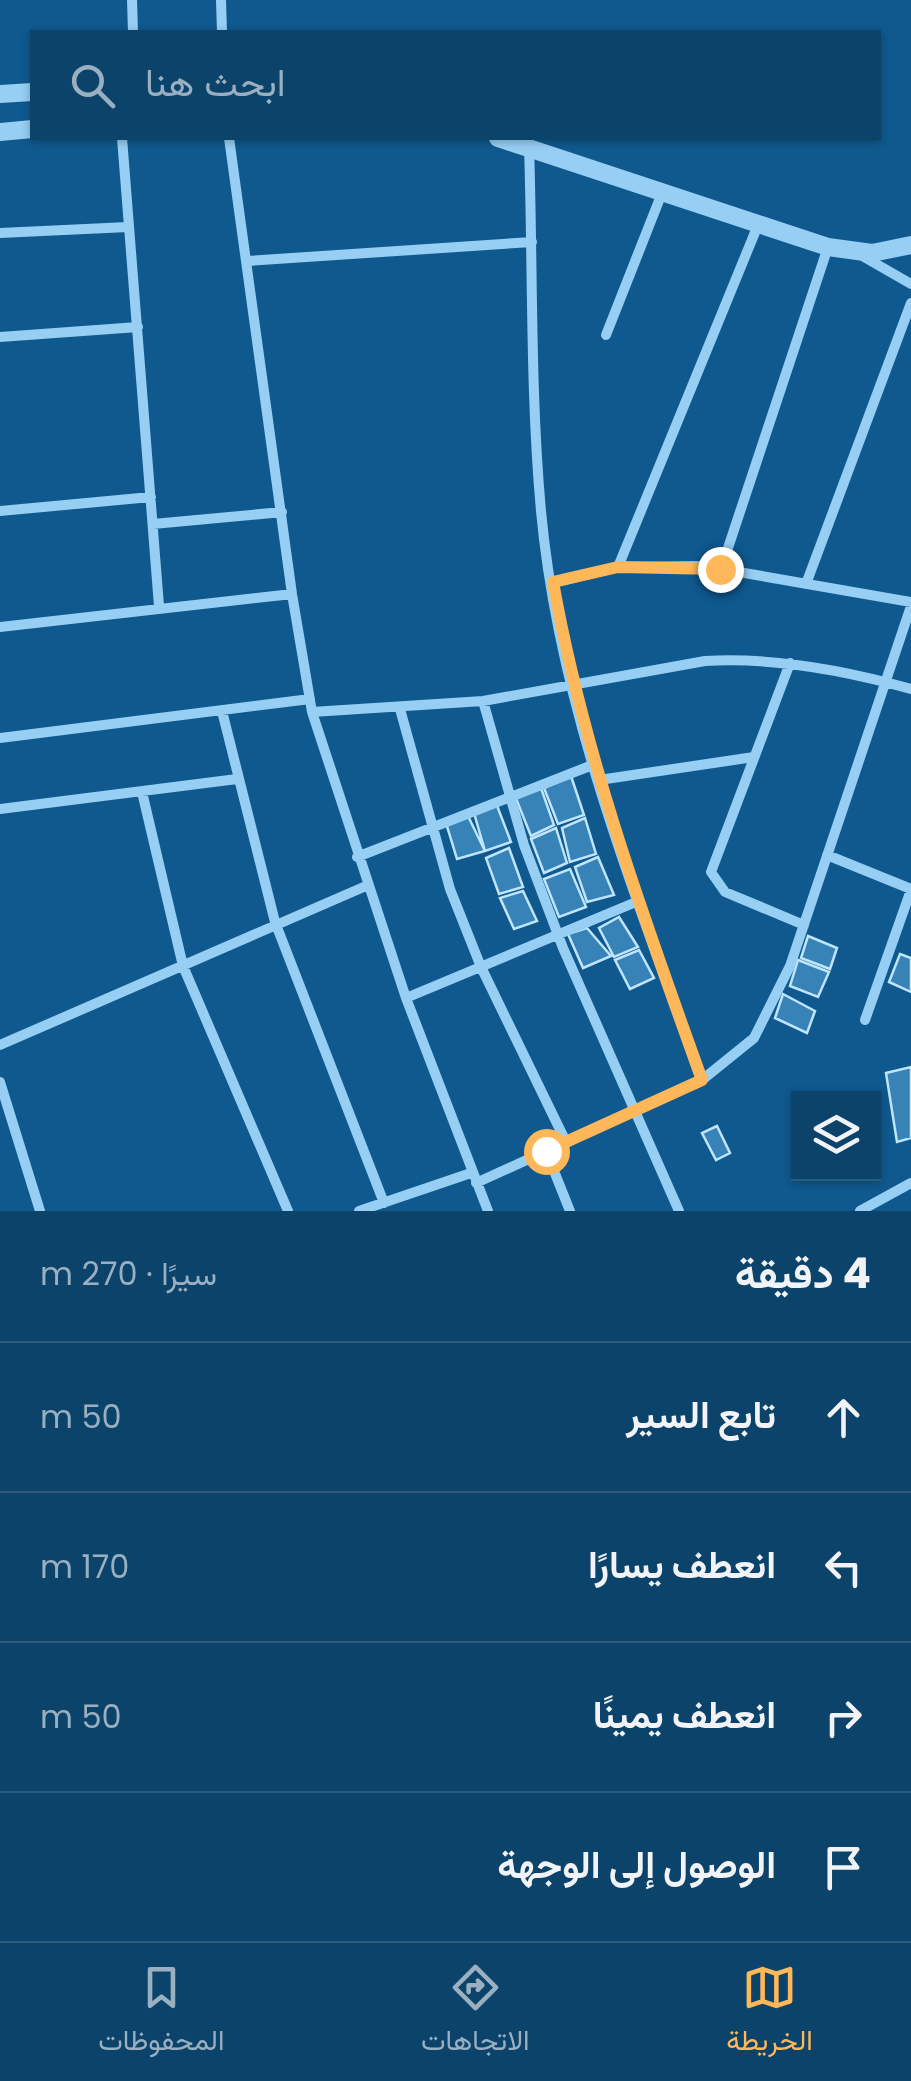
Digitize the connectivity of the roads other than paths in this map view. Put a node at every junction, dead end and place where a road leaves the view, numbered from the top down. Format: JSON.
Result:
{"nodes":[{"id":1,"x":132,"y":0,"type":"edge"},
{"id":2,"x":221,"y":0,"type":"edge"},
{"id":3,"x":134,"y":30,"type":"edge"},
{"id":4,"x":222,"y":30,"type":"edge"},
{"id":5,"x":30,"y":92,"type":"edge"},
{"id":6,"x":0,"y":94,"type":"edge"},
{"id":7,"x":30,"y":130,"type":"edge"},
{"id":8,"x":0,"y":132,"type":"edge"},
{"id":9,"x":122,"y":140,"type":"edge"},
{"id":10,"x":229,"y":140,"type":"edge"},
{"id":11,"x":506,"y":140,"type":"edge"},
{"id":12,"x":529,"y":146,"type":"junction"},
{"id":13,"x":662,"y":193,"type":"junction"},
{"id":14,"x":128,"y":226,"type":"junction"},
{"id":15,"x":758,"y":226,"type":"junction"},
{"id":16,"x":0,"y":234,"type":"edge"},
{"id":17,"x":532,"y":242,"type":"junction"},
{"id":18,"x":911,"y":245,"type":"edge"},
{"id":19,"x":828,"y":247,"type":"junction"},
{"id":20,"x":856,"y":252,"type":"junction"},
{"id":21,"x":247,"y":261,"type":"junction"},
{"id":22,"x":911,"y":284,"type":"edge"},
{"id":23,"x":911,"y":302,"type":"edge"},
{"id":24,"x":138,"y":327,"type":"junction"},
{"id":25,"x":606,"y":334,"type":"dead end"},
{"id":26,"x":0,"y":338,"type":"edge"},
{"id":27,"x":151,"y":498,"type":"junction"},
{"id":28,"x":0,"y":512,"type":"edge"},
{"id":29,"x":282,"y":512,"type":"junction"},
{"id":30,"x":153,"y":524,"type":"junction"},
{"id":31,"x":618,"y":567,"type":"junction"},
{"id":32,"x":720,"y":569,"type":"junction"},
{"id":33,"x":553,"y":582,"type":"junction"},
{"id":34,"x":806,"y":584,"type":"junction"},
{"id":35,"x":292,"y":594,"type":"junction"},
{"id":36,"x":911,"y":604,"type":"edge"},
{"id":37,"x":159,"y":606,"type":"junction"},
{"id":38,"x":0,"y":627,"type":"edge"},
{"id":39,"x":790,"y":663,"type":"junction"},
{"id":40,"x":885,"y":682,"type":"junction"},
{"id":41,"x":572,"y":687,"type":"junction"},
{"id":42,"x":911,"y":690,"type":"edge"},
{"id":43,"x":483,"y":701,"type":"junction"},
{"id":44,"x":311,"y":705,"type":"junction"},
{"id":45,"x":400,"y":708,"type":"junction"},
{"id":46,"x":222,"y":710,"type":"junction"},
{"id":47,"x":0,"y":738,"type":"edge"},
{"id":48,"x":754,"y":757,"type":"junction"},
{"id":49,"x":594,"y":764,"type":"junction"},
{"id":50,"x":237,"y":779,"type":"junction"},
{"id":51,"x":599,"y":780,"type":"junction"},
{"id":52,"x":142,"y":792,"type":"junction"},
{"id":53,"x":508,"y":794,"type":"junction"},
{"id":54,"x":0,"y":809,"type":"edge"},
{"id":55,"x":430,"y":826,"type":"junction"},
{"id":56,"x":827,"y":855,"type":"junction"},
{"id":57,"x":357,"y":857,"type":"junction"},
{"id":58,"x":366,"y":886,"type":"junction"},
{"id":59,"x":911,"y":889,"type":"edge"},
{"id":60,"x":636,"y":902,"type":"junction"},
{"id":61,"x":275,"y":922,"type":"junction"},
{"id":62,"x":804,"y":926,"type":"junction"},
{"id":63,"x":558,"y":934,"type":"junction"},
{"id":64,"x":184,"y":966,"type":"junction"},
{"id":65,"x":482,"y":967,"type":"junction"},
{"id":66,"x":406,"y":998,"type":"junction"},
{"id":67,"x":865,"y":1020,"type":"dead end"},
{"id":68,"x":0,"y":1046,"type":"edge"},
{"id":69,"x":702,"y":1080,"type":"junction"},
{"id":70,"x":0,"y":1082,"type":"edge"},
{"id":71,"x":638,"y":1109,"type":"junction"},
{"id":72,"x":566,"y":1142,"type":"junction"},
{"id":73,"x":546,"y":1151,"type":"junction"},
{"id":74,"x":473,"y":1178,"type":"junction"},
{"id":75,"x":911,"y":1183,"type":"edge"},
{"id":76,"x":390,"y":1204,"type":"edge"},
{"id":77,"x":40,"y":1211,"type":"edge"},
{"id":78,"x":288,"y":1211,"type":"edge"},
{"id":79,"x":359,"y":1211,"type":"edge"},
{"id":80,"x":488,"y":1211,"type":"edge"},
{"id":81,"x":570,"y":1211,"type":"edge"},
{"id":82,"x":680,"y":1211,"type":"edge"},
{"id":83,"x":860,"y":1211,"type":"edge"}],
"edges":[{"from":1,"to":3,"type":"street"},
{"from":2,"to":4,"type":"street"},
{"from":5,"to":6,"type":"street"},
{"from":7,"to":8,"type":"street"},
{"from":9,"to":14,"type":"street"},
{"from":10,"to":21,"type":"street"},
{"from":11,"to":12,"type":"street"},
{"from":12,"to":13,"type":"street"},
{"from":12,"to":17,"type":"street"},
{"from":13,"to":15,"type":"street"},
{"from":13,"to":25,"type":"street"},
{"from":14,"to":16,"type":"street"},
{"from":14,"to":24,"type":"street"},
{"from":15,"to":19,"type":"street"},
{"from":15,"to":31,"type":"street"},
{"from":17,"to":21,"type":"street"},
{"from":17,"to":33,"type":"street"},
{"from":18,"to":20,"type":"street"},
{"from":19,"to":20,"type":"street"},
{"from":19,"to":32,"type":"street"},
{"from":20,"to":22,"type":"street"},
{"from":21,"to":29,"type":"street"},
{"from":23,"to":34,"type":"street"},
{"from":24,"to":26,"type":"street"},
{"from":24,"to":27,"type":"street"},
{"from":27,"to":28,"type":"street"},
{"from":27,"to":30,"type":"street"},
{"from":29,"to":30,"type":"street"},
{"from":29,"to":35,"type":"street"},
{"from":30,"to":37,"type":"street"},
{"from":31,"to":32,"type":"street"},
{"from":31,"to":33,"type":"street"},
{"from":32,"to":34,"type":"street"},
{"from":33,"to":41,"type":"street"},
{"from":34,"to":36,"type":"street"},
{"from":35,"to":37,"type":"street"},
{"from":35,"to":44,"type":"street"},
{"from":36,"to":40,"type":"street"},
{"from":37,"to":38,"type":"street"},
{"from":39,"to":40,"type":"street"},
{"from":39,"to":41,"type":"street"},
{"from":39,"to":48,"type":"street"},
{"from":40,"to":42,"type":"street"},
{"from":40,"to":56,"type":"street"},
{"from":41,"to":43,"type":"street"},
{"from":41,"to":49,"type":"street"},
{"from":43,"to":45,"type":"street"},
{"from":43,"to":53,"type":"street"},
{"from":44,"to":45,"type":"street"},
{"from":44,"to":46,"type":"street"},
{"from":44,"to":57,"type":"street"},
{"from":45,"to":55,"type":"street"},
{"from":46,"to":47,"type":"street"},
{"from":46,"to":50,"type":"street"},
{"from":48,"to":51,"type":"street"},
{"from":48,"to":62,"type":"street"},
{"from":49,"to":51,"type":"street"},
{"from":49,"to":53,"type":"street"},
{"from":50,"to":52,"type":"street"},
{"from":50,"to":61,"type":"street"},
{"from":51,"to":60,"type":"street"},
{"from":52,"to":54,"type":"street"},
{"from":52,"to":64,"type":"street"},
{"from":53,"to":55,"type":"street"},
{"from":53,"to":63,"type":"street"},
{"from":55,"to":57,"type":"street"},
{"from":55,"to":65,"type":"street"},
{"from":56,"to":59,"type":"street"},
{"from":56,"to":62,"type":"street"},
{"from":57,"to":58,"type":"street"},
{"from":58,"to":61,"type":"street"},
{"from":58,"to":66,"type":"street"},
{"from":59,"to":67,"type":"street"},
{"from":60,"to":63,"type":"street"},
{"from":60,"to":69,"type":"street"},
{"from":61,"to":64,"type":"street"},
{"from":61,"to":76,"type":"street"},
{"from":62,"to":69,"type":"street"},
{"from":63,"to":65,"type":"street"},
{"from":63,"to":71,"type":"street"},
{"from":64,"to":68,"type":"street"},
{"from":64,"to":78,"type":"street"},
{"from":65,"to":66,"type":"street"},
{"from":65,"to":72,"type":"street"},
{"from":66,"to":74,"type":"street"},
{"from":69,"to":71,"type":"street"},
{"from":70,"to":77,"type":"street"},
{"from":71,"to":72,"type":"street"},
{"from":71,"to":82,"type":"street"},
{"from":72,"to":73,"type":"street"},
{"from":73,"to":74,"type":"street"},
{"from":73,"to":81,"type":"street"},
{"from":74,"to":76,"type":"street"},
{"from":74,"to":80,"type":"street"},
{"from":75,"to":83,"type":"street"},
{"from":76,"to":79,"type":"street"}]}
